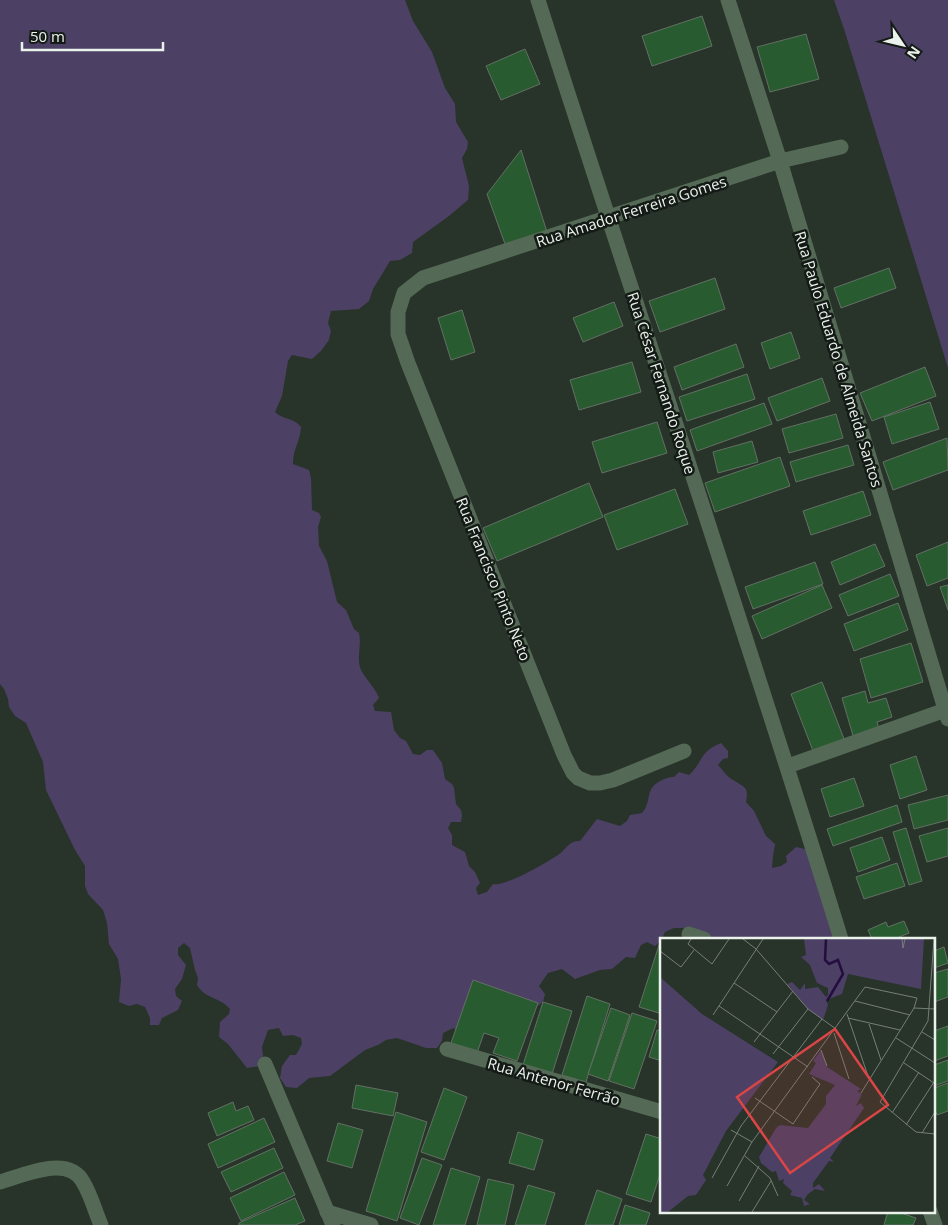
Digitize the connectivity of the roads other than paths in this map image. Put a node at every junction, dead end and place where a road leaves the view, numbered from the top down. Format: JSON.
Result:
{"nodes":[{"id":1,"x":538,"y":0,"type":"edge"},
{"id":2,"x":728,"y":0,"type":"edge"},
{"id":3,"x":841,"y":147,"type":"dead end"},
{"id":4,"x":780,"y":161,"type":"junction"},
{"id":5,"x":608,"y":219,"type":"junction"},
{"id":6,"x":423,"y":278,"type":"joint"},
{"id":7,"x":947,"y":713,"type":"edge"},
{"id":8,"x":684,"y":751,"type":"dead end"},
{"id":9,"x":788,"y":766,"type":"junction"},
{"id":10,"x":689,"y":934,"type":"dead end"},
{"id":11,"x":701,"y":938,"type":"edge"},
{"id":12,"x":841,"y":938,"type":"edge"},
{"id":13,"x":447,"y":1049,"type":"dead end"},
{"id":14,"x":265,"y":1064,"type":"dead end"},
{"id":15,"x":660,"y":1111,"type":"edge"},
{"id":16,"x":0,"y":1182,"type":"edge"},
{"id":17,"x":930,"y":1212,"type":"edge"},
{"id":18,"x":330,"y":1219,"type":"edge"},
{"id":19,"x":101,"y":1225,"type":"edge"},
{"id":20,"x":371,"y":1225,"type":"edge"},
{"id":21,"x":936,"y":1225,"type":"edge"}],
"edges":[{"from":1,"to":5,"type":"street","name":"Rua César Fernando Roque"},
{"from":2,"to":4,"type":"street","name":"Rua Paulo Eduardo de Almeida Santos"},
{"from":3,"to":4,"type":"street","name":"Rua Amador Ferreira Gomes"},
{"from":4,"to":5,"type":"street","name":"Rua Amador Ferreira Gomes"},
{"from":4,"to":7,"type":"street","name":"Rua Paulo Eduardo de Almeida Santos"},
{"from":5,"to":6,"type":"street","name":"Rua Amador Ferreira Gomes"},
{"from":5,"to":9,"type":"street","name":"Rua César Fernando Roque"},
{"from":6,"to":8,"type":"street","name":"Rua Francisco Pinto Neto"},
{"from":7,"to":9,"type":"street"},
{"from":9,"to":12,"type":"street","name":"Rua César Fernando Roque"},
{"from":10,"to":11,"type":"street"},
{"from":13,"to":15,"type":"street","name":"Rua Antenor Ferrão"},
{"from":14,"to":18,"type":"street"},
{"from":16,"to":19,"type":"street"},
{"from":17,"to":21,"type":"street"},
{"from":18,"to":20,"type":"street"}]}
